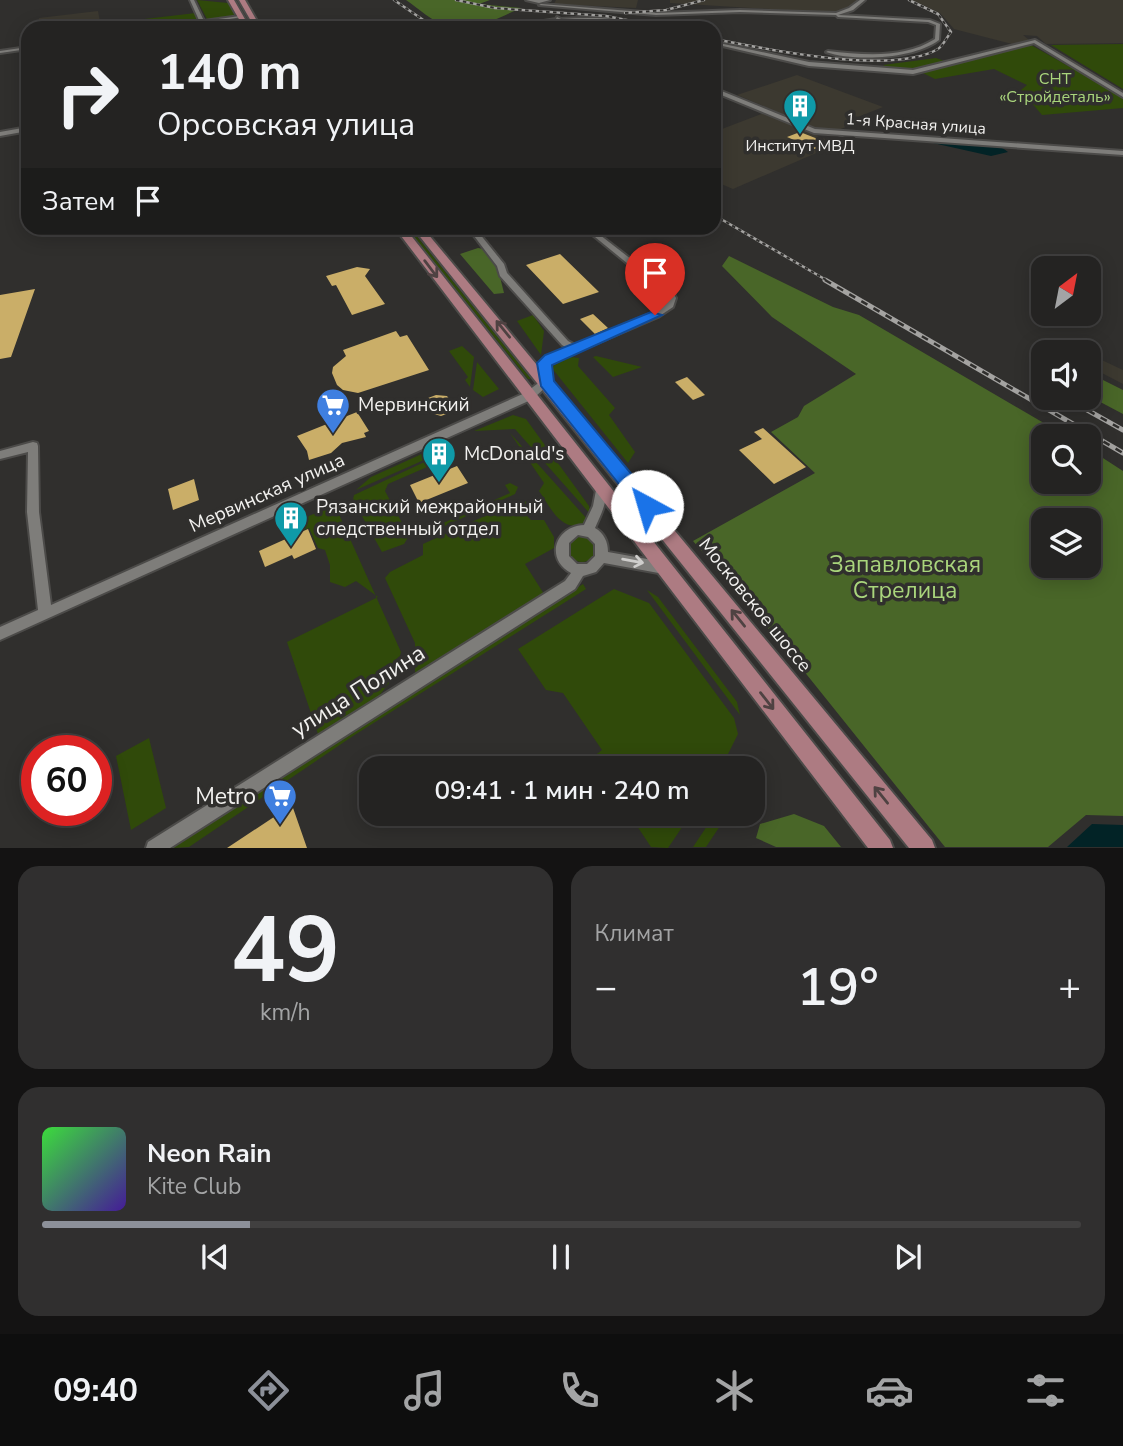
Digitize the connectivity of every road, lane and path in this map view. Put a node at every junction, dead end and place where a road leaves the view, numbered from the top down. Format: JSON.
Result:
{"nodes":[{"id":1,"x":192,"y":0,"type":"edge"},
{"id":2,"x":231,"y":0,"type":"edge"},
{"id":3,"x":242,"y":0,"type":"edge"},
{"id":4,"x":527,"y":0,"type":"edge"},
{"id":5,"x":863,"y":0,"type":"edge"},
{"id":6,"x":542,"y":2,"type":"edge"},
{"id":7,"x":836,"y":14,"type":"junction"},
{"id":8,"x":240,"y":17,"type":"junction"},
{"id":9,"x":589,"y":17,"type":"junction"},
{"id":10,"x":559,"y":19,"type":"junction"},
{"id":11,"x":202,"y":21,"type":"edge"},
{"id":12,"x":222,"y":21,"type":"edge"},
{"id":13,"x":243,"y":21,"type":"edge"},
{"id":14,"x":254,"y":21,"type":"edge"},
{"id":15,"x":548,"y":21,"type":"edge"},
{"id":16,"x":563,"y":21,"type":"edge"},
{"id":17,"x":596,"y":21,"type":"edge"},
{"id":18,"x":612,"y":21,"type":"edge"},
{"id":19,"x":721,"y":45,"type":"edge"},
{"id":20,"x":21,"y":49,"type":"edge"},
{"id":21,"x":0,"y":52,"type":"edge"},
{"id":22,"x":828,"y":52,"type":"dead end"},
{"id":23,"x":721,"y":93,"type":"edge"},
{"id":24,"x":1123,"y":95,"type":"edge"},
{"id":25,"x":21,"y":130,"type":"edge"},
{"id":26,"x":0,"y":134,"type":"edge"},
{"id":27,"x":1123,"y":153,"type":"edge"},
{"id":28,"x":405,"y":235,"type":"edge"},
{"id":29,"x":424,"y":235,"type":"edge"},
{"id":30,"x":477,"y":235,"type":"edge"},
{"id":31,"x":596,"y":235,"type":"edge"},
{"id":32,"x":575,"y":349,"type":"junction"},
{"id":33,"x":546,"y":382,"type":"junction"},
{"id":34,"x":529,"y":396,"type":"junction"},
{"id":35,"x":0,"y":455,"type":"edge"},
{"id":36,"x":601,"y":488,"type":"junction"},
{"id":37,"x":587,"y":532,"type":"junction"},
{"id":38,"x":603,"y":557,"type":"junction"},
{"id":39,"x":664,"y":568,"type":"junction"},
{"id":40,"x":580,"y":569,"type":"junction"},
{"id":41,"x":45,"y":614,"type":"junction"},
{"id":42,"x":0,"y":634,"type":"edge"},
{"id":43,"x":155,"y":848,"type":"edge"},
{"id":44,"x":882,"y":848,"type":"edge"},
{"id":45,"x":924,"y":848,"type":"edge"}],
"edges":[{"from":1,"to":11,"type":"street"},
{"from":2,"to":8,"type":"main road"},
{"from":3,"to":14,"type":"main road"},
{"from":4,"to":6,"type":"street"},
{"from":5,"to":7,"type":"street"},
{"from":6,"to":7,"type":"street"},
{"from":6,"to":10,"type":"street"},
{"from":7,"to":22,"type":"street"},
{"from":8,"to":12,"type":"street"},
{"from":8,"to":13,"type":"main road"},
{"from":9,"to":10,"type":"street"},
{"from":9,"to":17,"type":"street"},
{"from":9,"to":18,"type":"street"},
{"from":10,"to":15,"type":"street"},
{"from":10,"to":16,"type":"street"},
{"from":19,"to":24,"type":"street"},
{"from":20,"to":21,"type":"street"},
{"from":23,"to":27,"type":"street","name":"1-я Красная улица"},
{"from":25,"to":26,"type":"street"},
{"from":28,"to":34,"type":"main road","one_way":true},
{"from":33,"to":29,"type":"main road","name":"Московское шоссе","one_way":true},
{"from":30,"to":32,"type":"street"},
{"from":31,"to":32,"type":"street"},
{"from":32,"to":33,"type":"street"},
{"from":33,"to":34,"type":"street","name":"Мервинская улица"},
{"from":45,"to":33,"type":"main road","name":"Московское шоссе","one_way":true},
{"from":34,"to":36,"type":"main road"},
{"from":34,"to":41,"type":"street","name":"Мервинская улица"},
{"from":35,"to":41,"type":"street"},
{"from":36,"to":37,"type":"street"},
{"from":36,"to":39,"type":"main road"},
{"from":37,"to":38,"type":"street"},
{"from":37,"to":40,"type":"street"},
{"from":38,"to":39,"type":"street","one_way":true},
{"from":38,"to":40,"type":"street"},
{"from":39,"to":44,"type":"main road","one_way":true},
{"from":40,"to":43,"type":"street","name":"улица Полина"},
{"from":41,"to":42,"type":"street","name":"Мервинская улица"}]}
